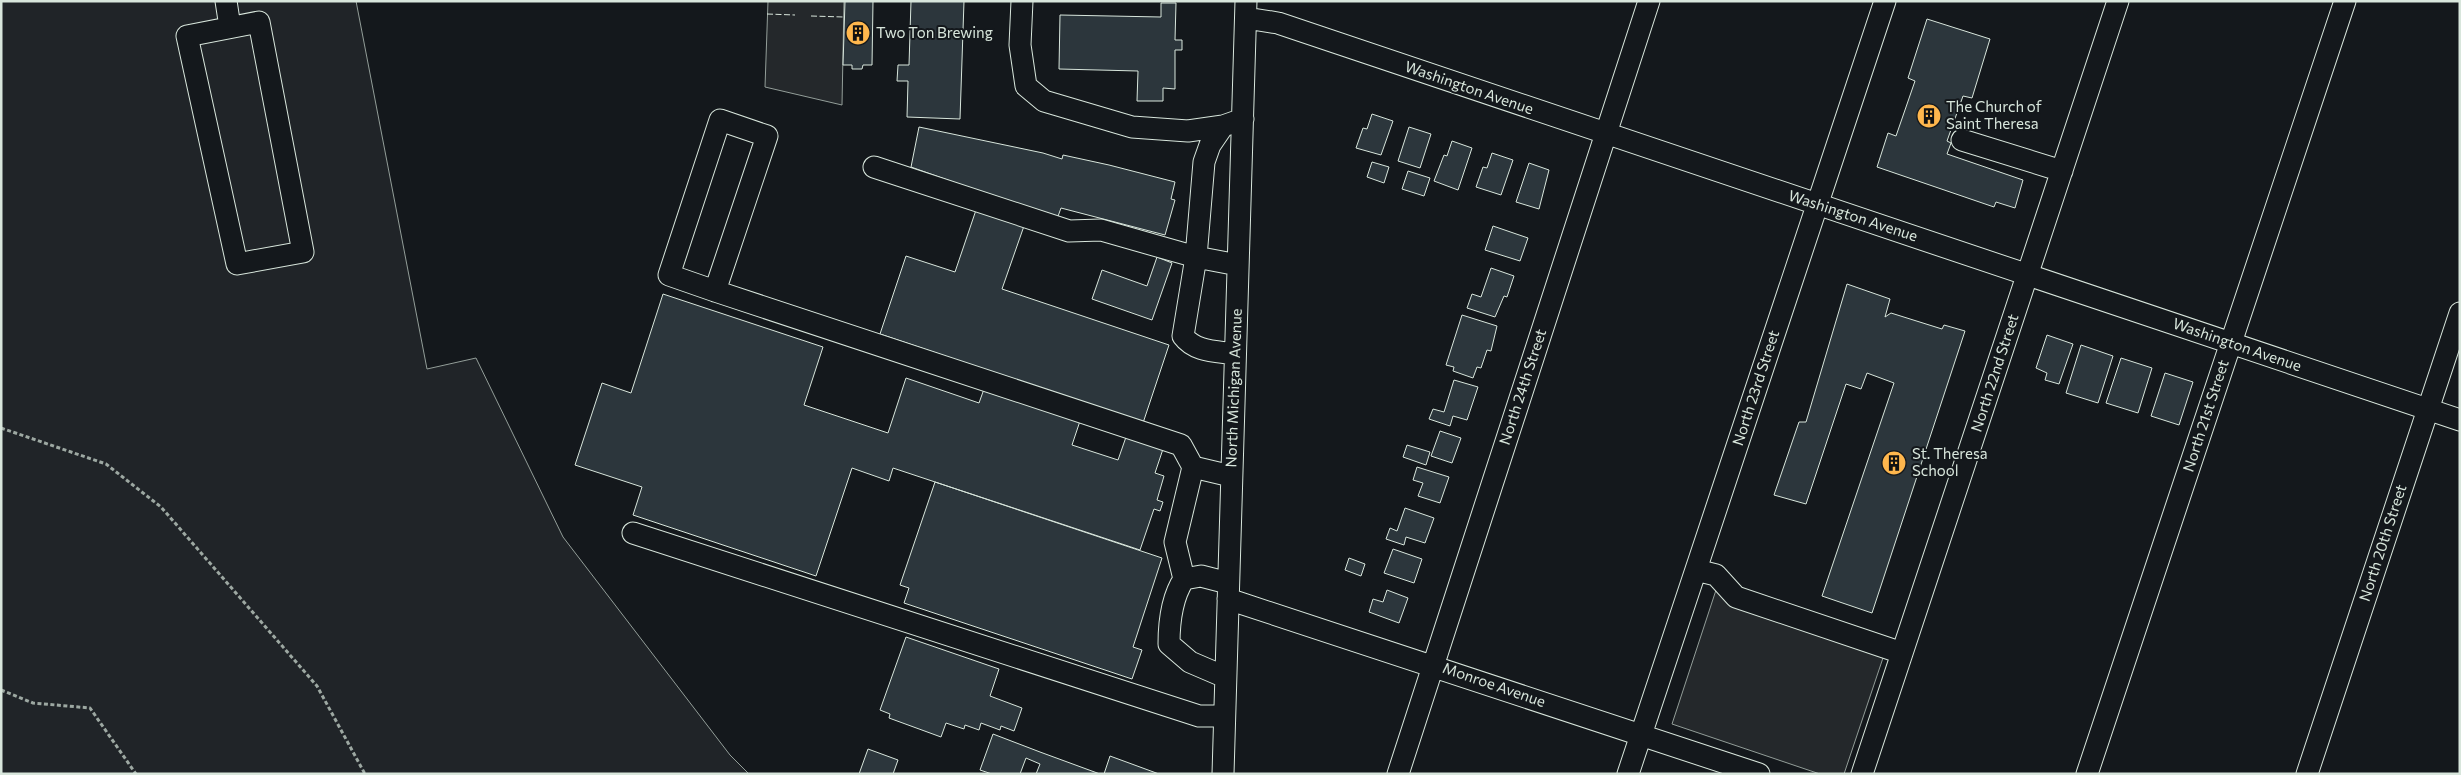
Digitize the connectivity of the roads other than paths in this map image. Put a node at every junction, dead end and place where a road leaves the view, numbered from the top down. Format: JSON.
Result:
{"nodes":[{"id":1,"x":226,"y":1,"type":"edge"},
{"id":2,"x":1022,"y":1,"type":"edge"},
{"id":3,"x":1649,"y":1,"type":"edge"},
{"id":4,"x":1885,"y":1,"type":"edge"},
{"id":5,"x":2118,"y":1,"type":"edge"},
{"id":6,"x":2345,"y":1,"type":"edge"},
{"id":7,"x":1246,"y":10,"type":"edge"},
{"id":8,"x":230,"y":27,"type":"junction"},
{"id":9,"x":1233,"y":123,"type":"junction"},
{"id":10,"x":1606,"y":134,"type":"junction"},
{"id":11,"x":1962,"y":140,"type":"dead end"},
{"id":12,"x":874,"y":167,"type":"dead end"},
{"id":13,"x":2062,"y":171,"type":"junction"},
{"id":14,"x":1817,"y":204,"type":"junction"},
{"id":15,"x":1196,"y":257,"type":"junction"},
{"id":16,"x":1238,"y":265,"type":"junction"},
{"id":17,"x":2028,"y":274,"type":"junction"},
{"id":18,"x":715,"y":291,"type":"junction"},
{"id":19,"x":2460,"y":313,"type":"edge"},
{"id":20,"x":2230,"y":342,"type":"junction"},
{"id":21,"x":1235,"y":354,"type":"junction"},
{"id":22,"x":2427,"y":409,"type":"junction"},
{"id":23,"x":2460,"y":420,"type":"edge"},
{"id":24,"x":1194,"y":467,"type":"junction"},
{"id":25,"x":1231,"y":476,"type":"junction"},
{"id":26,"x":633,"y":533,"type":"dead end"},
{"id":27,"x":1696,"y":570,"type":"junction"},
{"id":28,"x":1184,"y":578,"type":"junction"},
{"id":29,"x":1228,"y":591,"type":"junction"},
{"id":30,"x":1902,"y":653,"type":"junction"},
{"id":31,"x":1433,"y":665,"type":"junction"},
{"id":32,"x":1226,"y":677,"type":"junction"},
{"id":33,"x":1224,"y":716,"type":"junction"},
{"id":34,"x":1641,"y":734,"type":"junction"},
{"id":35,"x":1223,"y":774,"type":"edge"},
{"id":36,"x":1398,"y":774,"type":"edge"},
{"id":37,"x":1628,"y":774,"type":"edge"},
{"id":38,"x":1759,"y":774,"type":"edge"},
{"id":39,"x":1862,"y":774,"type":"edge"},
{"id":40,"x":2087,"y":774,"type":"edge"},
{"id":41,"x":2307,"y":774,"type":"edge"}],
"edges":[{"from":1,"to":8,"type":"street"},
{"from":2,"to":9,"type":"street"},
{"from":3,"to":10,"type":"street","name":"North 24th Street"},
{"from":4,"to":14,"type":"street","name":"North 23rd Street"},
{"from":5,"to":13,"type":"street","name":"North 22nd Street"},
{"from":6,"to":20,"type":"street","name":"North 21st Street"},
{"from":7,"to":9,"type":"street","name":"North Michigan Avenue"},
{"from":7,"to":10,"type":"street","name":"Washington Avenue"},
{"from":8,"to":8,"type":"street"},
{"from":9,"to":15,"type":"street"},
{"from":9,"to":16,"type":"street","name":"North Michigan Avenue"},
{"from":10,"to":14,"type":"street","name":"Washington Avenue"},
{"from":10,"to":31,"type":"street","name":"North 24th Street"},
{"from":11,"to":13,"type":"street"},
{"from":12,"to":15,"type":"street"},
{"from":13,"to":17,"type":"street","name":"North 22nd Street"},
{"from":14,"to":17,"type":"street","name":"Washington Avenue"},
{"from":14,"to":27,"type":"street","name":"North 23rd Street"},
{"from":15,"to":16,"type":"street"},
{"from":15,"to":21,"type":"street"},
{"from":16,"to":21,"type":"street","name":"North Michigan Avenue"},
{"from":17,"to":20,"type":"street","name":"Washington Avenue"},
{"from":17,"to":30,"type":"street","name":"North 22nd Street"},
{"from":18,"to":18,"type":"street"},
{"from":18,"to":24,"type":"street"},
{"from":19,"to":22,"type":"street","name":"North 20th Street"},
{"from":20,"to":22,"type":"street","name":"Washington Avenue"},
{"from":20,"to":40,"type":"street","name":"North 21st Street"},
{"from":21,"to":25,"type":"street","name":"North Michigan Avenue"},
{"from":22,"to":23,"type":"street","name":"Washington Avenue"},
{"from":22,"to":41,"type":"street","name":"North 20th Street"},
{"from":24,"to":25,"type":"street"},
{"from":24,"to":28,"type":"street"},
{"from":25,"to":29,"type":"street","name":"North Michigan Avenue"},
{"from":26,"to":33,"type":"street"},
{"from":27,"to":30,"type":"street"},
{"from":27,"to":34,"type":"street","name":"North 23rd Street"},
{"from":28,"to":29,"type":"street","name":"Monroe Avenue"},
{"from":28,"to":32,"type":"street"},
{"from":29,"to":31,"type":"street","name":"Monroe Avenue"},
{"from":29,"to":32,"type":"street","name":"North Michigan Avenue"},
{"from":30,"to":39,"type":"street","name":"North 22nd Street"},
{"from":31,"to":34,"type":"street","name":"Monroe Avenue"},
{"from":31,"to":36,"type":"street","name":"North 24th Street"},
{"from":32,"to":33,"type":"street","name":"North Michigan Avenue"},
{"from":33,"to":35,"type":"street","name":"North Michigan Avenue"},
{"from":34,"to":37,"type":"street","name":"North 23rd Street"},
{"from":34,"to":38,"type":"street","name":"Monroe Avenue"}]}
